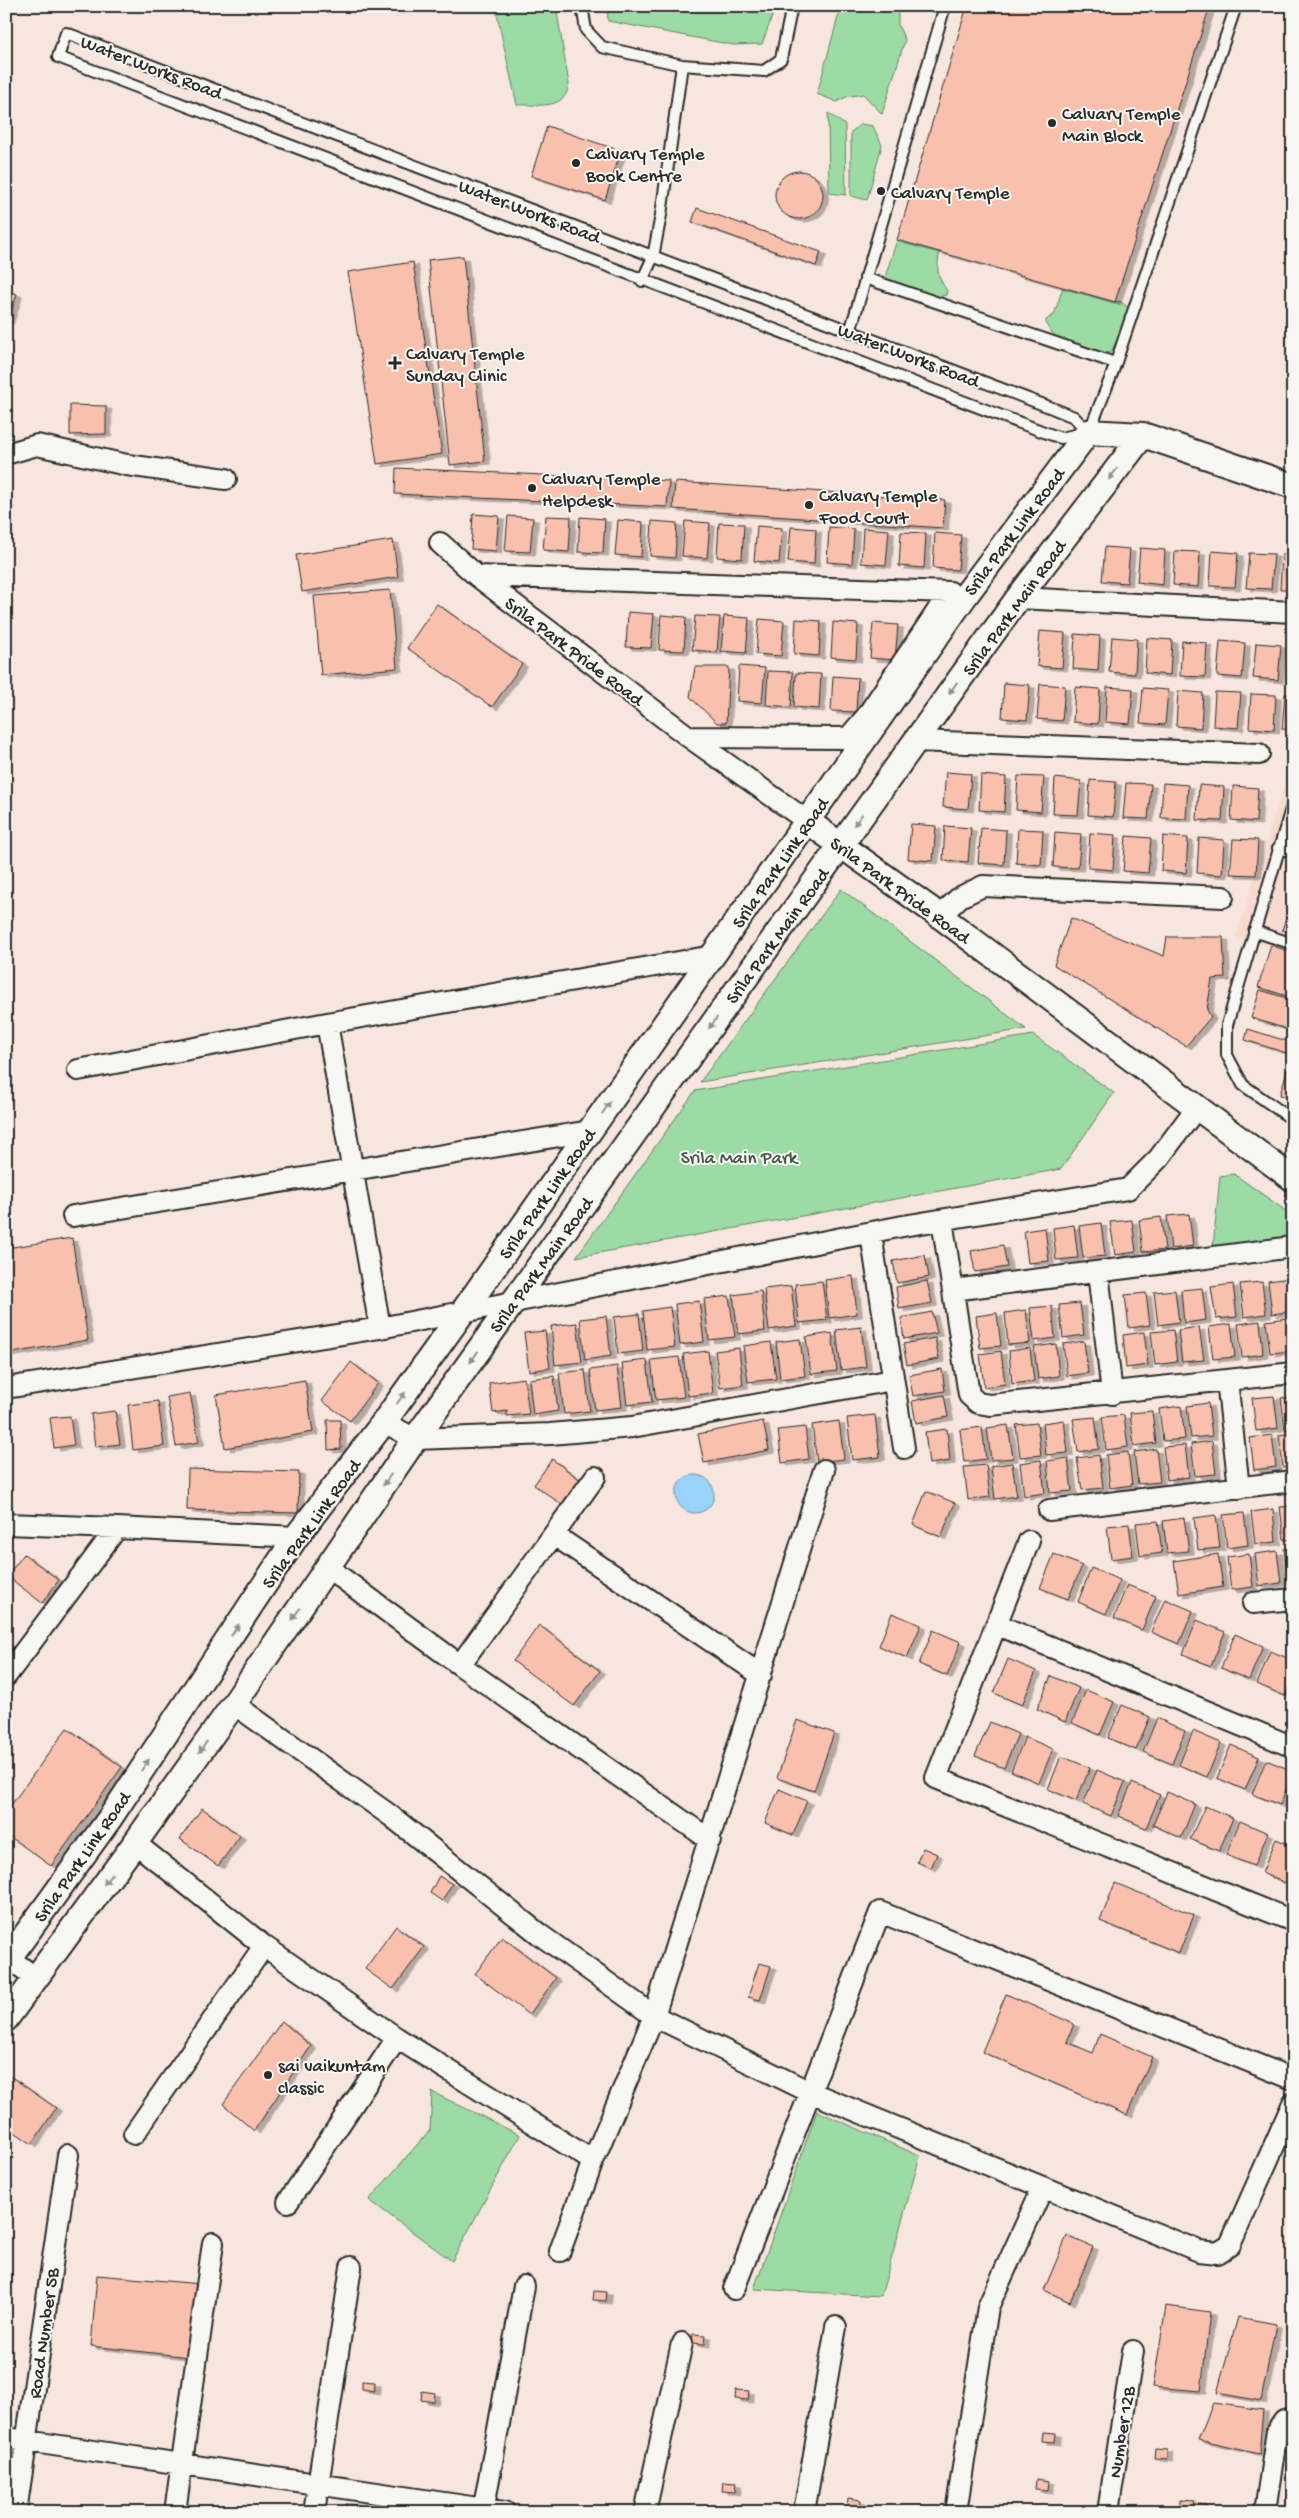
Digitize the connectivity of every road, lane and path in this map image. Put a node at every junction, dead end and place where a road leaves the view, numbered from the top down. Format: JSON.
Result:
{"nodes":[{"id":1,"x":582,"y":6,"type":"edge"},
{"id":2,"x":792,"y":6,"type":"edge"},
{"id":3,"x":945,"y":6,"type":"edge"},
{"id":4,"x":1236,"y":6,"type":"edge"},
{"id":5,"x":682,"y":65,"type":"junction"},
{"id":6,"x":653,"y":257,"type":"junction"},
{"id":7,"x":865,"y":278,"type":"junction"},
{"id":8,"x":642,"y":282,"type":"junction"},
{"id":9,"x":850,"y":332,"type":"junction"},
{"id":10,"x":1115,"y":364,"type":"junction"},
{"id":11,"x":1088,"y":432,"type":"junction"},
{"id":12,"x":1143,"y":435,"type":"junction"},
{"id":13,"x":6,"y":454,"type":"edge"},
{"id":14,"x":226,"y":479,"type":"dead end"},
{"id":15,"x":1293,"y":486,"type":"edge"},
{"id":16,"x":440,"y":543,"type":"dead end"},
{"id":17,"x":477,"y":576,"type":"junction"},
{"id":18,"x":1018,"y":598,"type":"junction"},
{"id":19,"x":1293,"y":612,"type":"edge"},
{"id":20,"x":689,"y":737,"type":"junction"},
{"id":21,"x":915,"y":741,"type":"junction"},
{"id":22,"x":1260,"y":754,"type":"dead end"},
{"id":23,"x":1293,"y":802,"type":"edge"},
{"id":24,"x":807,"y":821,"type":"junction"},
{"id":25,"x":840,"y":846,"type":"junction"},
{"id":26,"x":1278,"y":848,"type":"junction"},
{"id":27,"x":1293,"y":852,"type":"edge"},
{"id":28,"x":1223,"y":897,"type":"dead end"},
{"id":29,"x":940,"y":916,"type":"junction"},
{"id":30,"x":1254,"y":931,"type":"junction"},
{"id":31,"x":1293,"y":944,"type":"edge"},
{"id":32,"x":713,"y":956,"type":"junction"},
{"id":33,"x":327,"y":1023,"type":"junction"},
{"id":34,"x":78,"y":1070,"type":"dead end"},
{"id":35,"x":1197,"y":1107,"type":"junction"},
{"id":36,"x":1293,"y":1120,"type":"edge"},
{"id":37,"x":590,"y":1131,"type":"junction"},
{"id":38,"x":352,"y":1170,"type":"junction"},
{"id":39,"x":1293,"y":1179,"type":"edge"},
{"id":40,"x":73,"y":1216,"type":"dead end"},
{"id":41,"x":942,"y":1220,"type":"junction"},
{"id":42,"x":872,"y":1234,"type":"junction"},
{"id":43,"x":1289,"y":1251,"type":"edge"},
{"id":44,"x":1098,"y":1272,"type":"junction"},
{"id":45,"x":953,"y":1290,"type":"junction"},
{"id":46,"x":512,"y":1303,"type":"junction"},
{"id":47,"x":462,"y":1312,"type":"junction"},
{"id":48,"x":380,"y":1328,"type":"junction"},
{"id":49,"x":1293,"y":1373,"type":"edge"},
{"id":50,"x":893,"y":1380,"type":"junction"},
{"id":51,"x":1226,"y":1380,"type":"junction"},
{"id":52,"x":6,"y":1388,"type":"edge"},
{"id":53,"x":1112,"y":1394,"type":"junction"},
{"id":54,"x":384,"y":1422,"type":"junction"},
{"id":55,"x":415,"y":1440,"type":"junction"},
{"id":56,"x":904,"y":1448,"type":"dead end"},
{"id":57,"x":824,"y":1470,"type":"dead end"},
{"id":58,"x":595,"y":1477,"type":"dead end"},
{"id":59,"x":1293,"y":1481,"type":"edge"},
{"id":60,"x":1239,"y":1488,"type":"junction"},
{"id":61,"x":1049,"y":1510,"type":"dead end"},
{"id":62,"x":6,"y":1524,"type":"edge"},
{"id":63,"x":117,"y":1528,"type":"junction"},
{"id":64,"x":554,"y":1535,"type":"junction"},
{"id":65,"x":296,"y":1537,"type":"junction"},
{"id":66,"x":1029,"y":1541,"type":"dead end"},
{"id":67,"x":328,"y":1567,"type":"junction"},
{"id":68,"x":1293,"y":1599,"type":"edge"},
{"id":69,"x":1253,"y":1604,"type":"dead end"},
{"id":70,"x":998,"y":1625,"type":"junction"},
{"id":71,"x":460,"y":1665,"type":"junction"},
{"id":72,"x":6,"y":1676,"type":"edge"},
{"id":73,"x":761,"y":1676,"type":"junction"},
{"id":74,"x":234,"y":1704,"type":"junction"},
{"id":75,"x":1293,"y":1747,"type":"edge"},
{"id":76,"x":710,"y":1840,"type":"junction"},
{"id":77,"x":135,"y":1843,"type":"junction"},
{"id":78,"x":1293,"y":1922,"type":"edge"},
{"id":79,"x":264,"y":1946,"type":"junction"},
{"id":80,"x":7,"y":1959,"type":"edge"},
{"id":81,"x":36,"y":1978,"type":"junction"},
{"id":82,"x":654,"y":2016,"type":"junction"},
{"id":83,"x":6,"y":2019,"type":"edge"},
{"id":84,"x":397,"y":2038,"type":"junction"},
{"id":85,"x":1293,"y":2079,"type":"edge"},
{"id":86,"x":810,"y":2092,"type":"junction"},
{"id":87,"x":1293,"y":2102,"type":"edge"},
{"id":88,"x":134,"y":2134,"type":"dead end"},
{"id":89,"x":68,"y":2155,"type":"dead end"},
{"id":90,"x":593,"y":2160,"type":"junction"},
{"id":91,"x":1043,"y":2188,"type":"junction"},
{"id":92,"x":288,"y":2202,"type":"dead end"},
{"id":93,"x":213,"y":2243,"type":"dead end"},
{"id":94,"x":560,"y":2251,"type":"dead end"},
{"id":95,"x":351,"y":2267,"type":"dead end"},
{"id":96,"x":524,"y":2286,"type":"dead end"},
{"id":97,"x":734,"y":2289,"type":"dead end"},
{"id":98,"x":836,"y":2327,"type":"dead end"},
{"id":99,"x":682,"y":2343,"type":"dead end"},
{"id":100,"x":1133,"y":2351,"type":"dead end"},
{"id":101,"x":1293,"y":2419,"type":"edge"},
{"id":102,"x":6,"y":2438,"type":"edge"},
{"id":103,"x":27,"y":2442,"type":"junction"},
{"id":104,"x":182,"y":2464,"type":"junction"},
{"id":105,"x":316,"y":2484,"type":"junction"},
{"id":106,"x":483,"y":2510,"type":"edge"},
{"id":107,"x":16,"y":2512,"type":"edge"},
{"id":108,"x":175,"y":2512,"type":"edge"},
{"id":109,"x":314,"y":2512,"type":"edge"},
{"id":110,"x":505,"y":2512,"type":"edge"},
{"id":111,"x":645,"y":2512,"type":"edge"},
{"id":112,"x":804,"y":2512,"type":"edge"},
{"id":113,"x":956,"y":2512,"type":"edge"},
{"id":114,"x":1108,"y":2512,"type":"edge"},
{"id":115,"x":1265,"y":2512,"type":"edge"}],
"edges":[{"from":1,"to":5,"type":"lane"},
{"from":2,"to":5,"type":"lane"},
{"from":3,"to":7,"type":"lane"},
{"from":4,"to":10,"type":"lane"},
{"from":5,"to":6,"type":"lane"},
{"from":6,"to":8,"type":"lane"},
{"from":6,"to":8,"type":"lane","name":"Water Works Road"},
{"from":6,"to":9,"type":"lane","name":"Water Works Road"},
{"from":7,"to":9,"type":"lane"},
{"from":7,"to":10,"type":"lane"},
{"from":8,"to":11,"type":"lane","name":"Water Works Road"},
{"from":9,"to":11,"type":"lane","name":"Water Works Road"},
{"from":10,"to":11,"type":"lane"},
{"from":11,"to":12,"type":"street","name":"Water Works Road"},
{"from":11,"to":24,"type":"street","name":"Srila Park Link Road"},
{"from":12,"to":15,"type":"street","name":"Water Works Road"},
{"from":12,"to":18,"type":"street","name":"Srila Park Main Road","one_way":true},
{"from":13,"to":14,"type":"street"},
{"from":16,"to":17,"type":"street","name":"Srila Park Pride Road"},
{"from":17,"to":20,"type":"street","name":"Srila Park Pride Road"},
{"from":17,"to":20,"type":"street"},
{"from":18,"to":19,"type":"street"},
{"from":18,"to":21,"type":"street","name":"Srila Park Main Road","one_way":true},
{"from":20,"to":24,"type":"street","name":"Srila Park Pride Road"},
{"from":21,"to":22,"type":"street"},
{"from":21,"to":25,"type":"street","name":"Srila Park Main Road","one_way":true},
{"from":23,"to":26,"type":"lane"},
{"from":24,"to":25,"type":"street","name":"Srila Park Pride Road"},
{"from":24,"to":32,"type":"street","name":"Srila Park Link Road"},
{"from":25,"to":29,"type":"street","name":"Srila Park Pride Road"},
{"from":25,"to":46,"type":"street","name":"Srila Park Main Road","one_way":true},
{"from":26,"to":27,"type":"lane"},
{"from":26,"to":30,"type":"lane"},
{"from":28,"to":29,"type":"street"},
{"from":29,"to":35,"type":"street","name":"Srila Park Pride Road"},
{"from":30,"to":31,"type":"lane"},
{"from":30,"to":36,"type":"lane"},
{"from":32,"to":33,"type":"street"},
{"from":37,"to":32,"type":"street","name":"Srila Park Link Road","one_way":true},
{"from":33,"to":34,"type":"street"},
{"from":33,"to":38,"type":"street"},
{"from":35,"to":39,"type":"street","name":"Srila Park Pride Road"},
{"from":35,"to":41,"type":"street"},
{"from":37,"to":38,"type":"street"},
{"from":37,"to":47,"type":"street","name":"Srila Park Link Road"},
{"from":38,"to":40,"type":"street"},
{"from":38,"to":48,"type":"street"},
{"from":41,"to":42,"type":"street"},
{"from":41,"to":45,"type":"street"},
{"from":42,"to":46,"type":"street"},
{"from":42,"to":50,"type":"street"},
{"from":43,"to":44,"type":"street"},
{"from":44,"to":45,"type":"street"},
{"from":44,"to":53,"type":"street"},
{"from":45,"to":53,"type":"street"},
{"from":46,"to":47,"type":"street"},
{"from":46,"to":55,"type":"street","name":"Srila Park Main Road","one_way":true},
{"from":47,"to":48,"type":"street"},
{"from":54,"to":47,"type":"street","name":"Srila Park Link Road","one_way":true},
{"from":48,"to":52,"type":"street"},
{"from":49,"to":51,"type":"street"},
{"from":50,"to":55,"type":"street"},
{"from":50,"to":56,"type":"street"},
{"from":51,"to":53,"type":"street"},
{"from":51,"to":60,"type":"street"},
{"from":54,"to":55,"type":"street"},
{"from":54,"to":65,"type":"street","name":"Srila Park Link Road"},
{"from":55,"to":67,"type":"street","name":"Srila Park Link Road","one_way":true},
{"from":57,"to":73,"type":"street"},
{"from":58,"to":64,"type":"street"},
{"from":59,"to":60,"type":"street"},
{"from":60,"to":61,"type":"street"},
{"from":62,"to":63,"type":"street"},
{"from":63,"to":65,"type":"street"},
{"from":63,"to":72,"type":"street"},
{"from":64,"to":71,"type":"street"},
{"from":64,"to":73,"type":"street"},
{"from":80,"to":65,"type":"street","name":"Srila Park Link Road","one_way":true},
{"from":66,"to":70,"type":"street"},
{"from":67,"to":71,"type":"street"},
{"from":67,"to":74,"type":"street","name":"Srila Park Link Road","one_way":true},
{"from":68,"to":69,"type":"street"},
{"from":70,"to":75,"type":"street"},
{"from":70,"to":78,"type":"street"},
{"from":71,"to":76,"type":"street"},
{"from":73,"to":76,"type":"street"},
{"from":74,"to":77,"type":"street","name":"Srila Park Link Road","one_way":true},
{"from":74,"to":82,"type":"street"},
{"from":76,"to":82,"type":"street"},
{"from":77,"to":79,"type":"street"},
{"from":77,"to":81,"type":"street","name":"Srila Park Link Road","one_way":true},
{"from":79,"to":84,"type":"street"},
{"from":79,"to":88,"type":"street"},
{"from":80,"to":81,"type":"street","name":"Srila Park Link Road"},
{"from":81,"to":83,"type":"street","name":"Srila Park Link Road"},
{"from":82,"to":86,"type":"street"},
{"from":82,"to":90,"type":"street"},
{"from":84,"to":90,"type":"street"},
{"from":84,"to":92,"type":"street"},
{"from":85,"to":86,"type":"street"},
{"from":86,"to":91,"type":"street"},
{"from":86,"to":97,"type":"street"},
{"from":87,"to":91,"type":"street"},
{"from":89,"to":103,"type":"street","name":"Road Number 5B"},
{"from":90,"to":94,"type":"street"},
{"from":91,"to":113,"type":"street"},
{"from":93,"to":104,"type":"street"},
{"from":95,"to":105,"type":"street"},
{"from":96,"to":106,"type":"street"},
{"from":98,"to":112,"type":"street"},
{"from":99,"to":111,"type":"street"},
{"from":100,"to":114,"type":"street","name":"Number 12B"},
{"from":101,"to":115,"type":"street"},
{"from":102,"to":103,"type":"street"},
{"from":103,"to":104,"type":"street"},
{"from":103,"to":107,"type":"street","name":"Road Number 5B"},
{"from":104,"to":105,"type":"street"},
{"from":104,"to":108,"type":"street"},
{"from":105,"to":106,"type":"street"},
{"from":105,"to":109,"type":"street"},
{"from":106,"to":110,"type":"street"}]}
